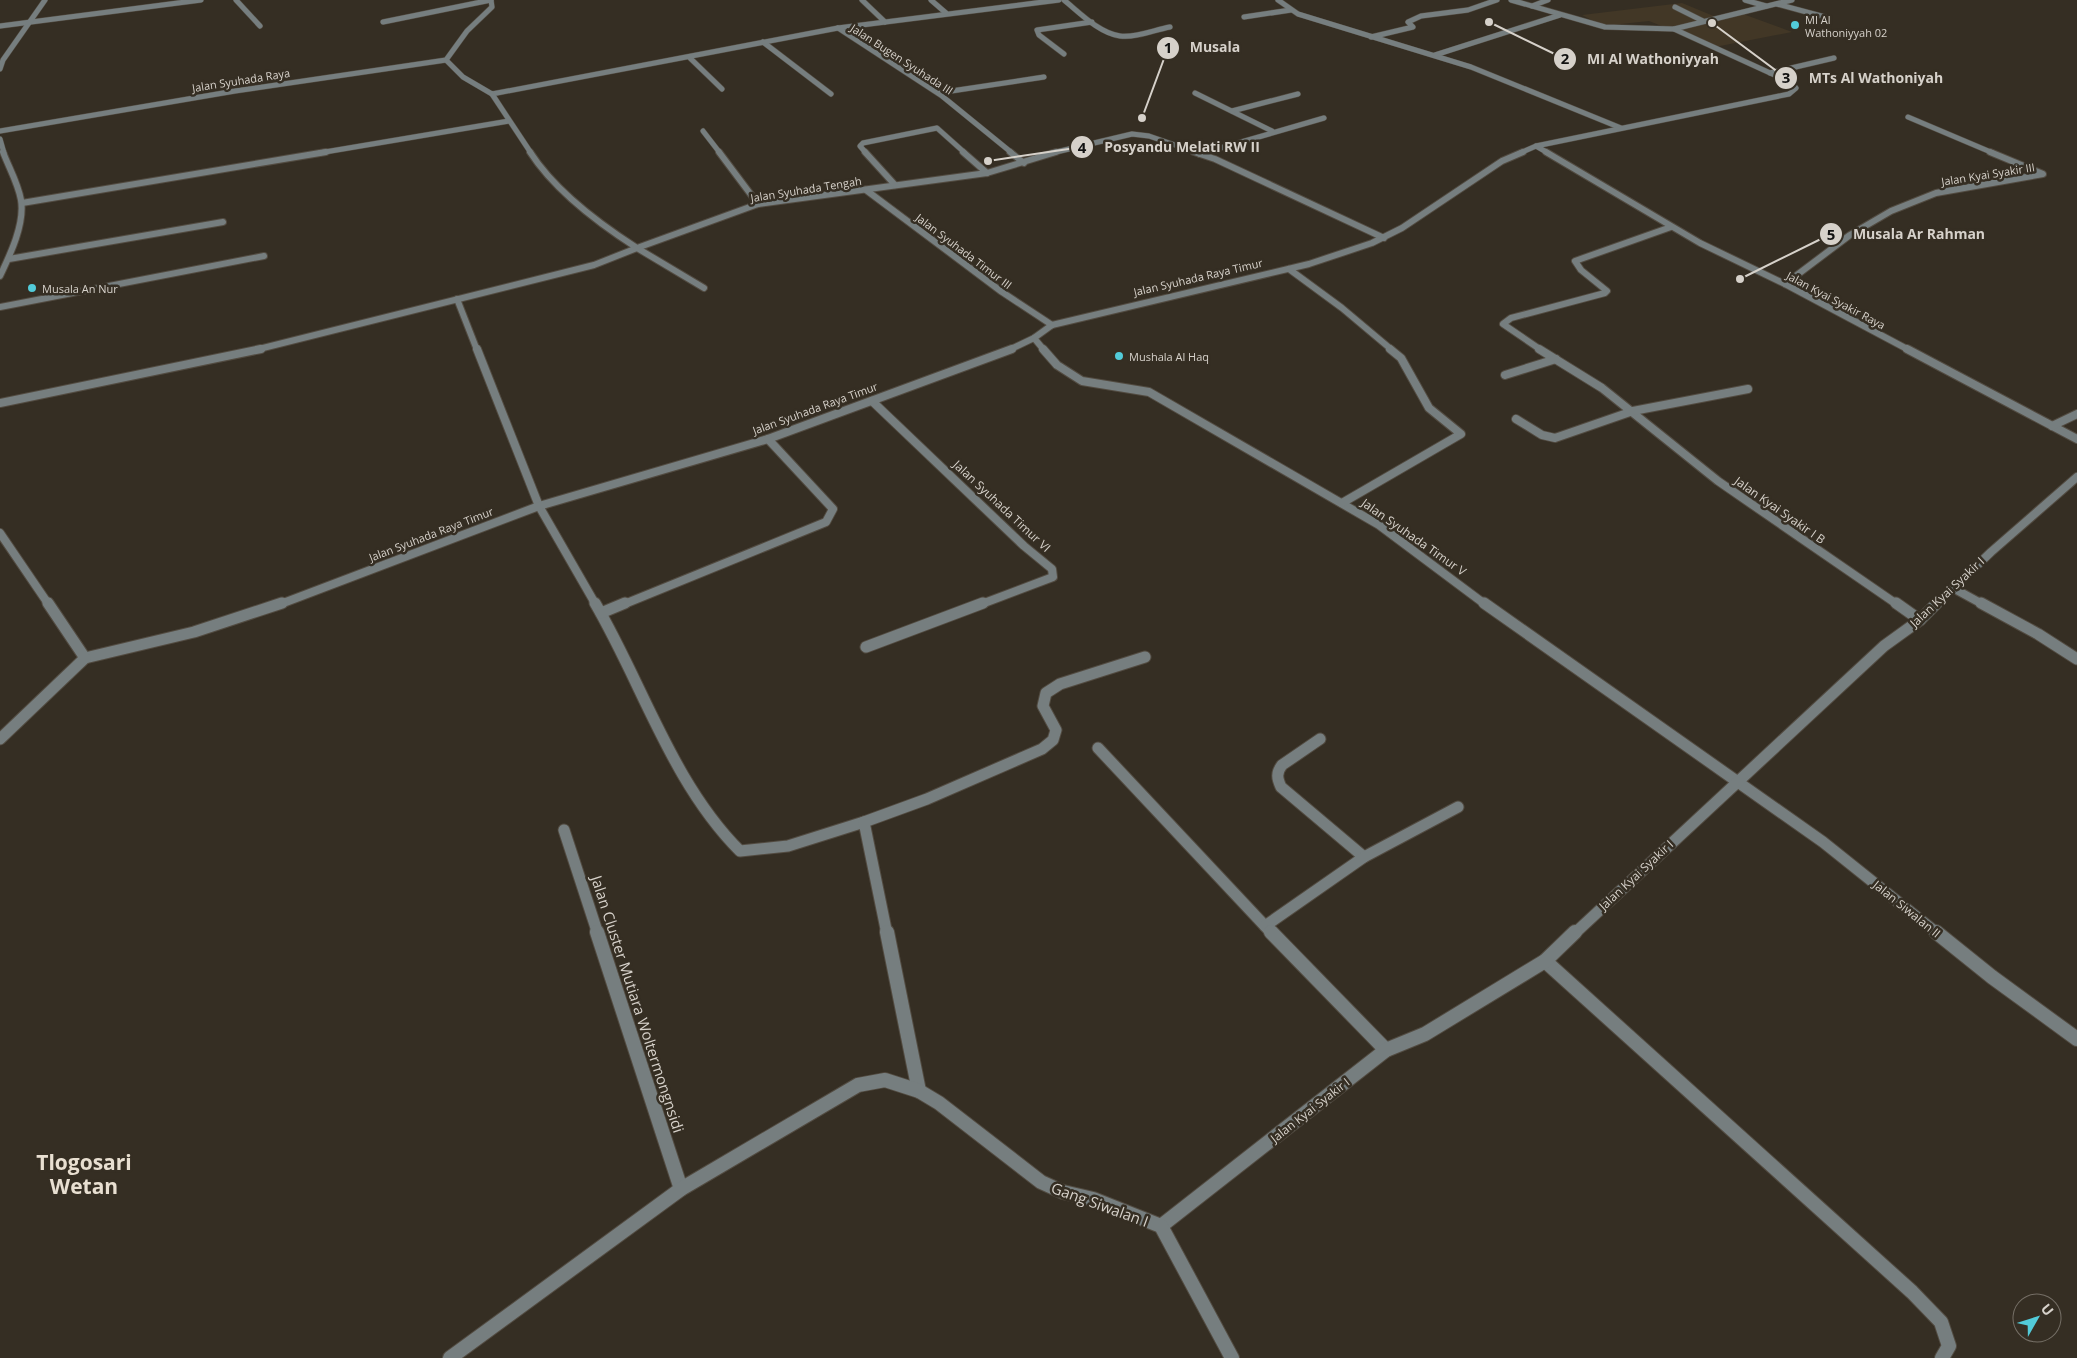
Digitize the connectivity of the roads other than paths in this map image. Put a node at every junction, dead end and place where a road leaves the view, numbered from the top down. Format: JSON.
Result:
{"nodes":[{"id":1,"x":45,"y":0,"type":"edge"},
{"id":2,"x":201,"y":0,"type":"edge"},
{"id":3,"x":236,"y":0,"type":"edge"},
{"id":4,"x":491,"y":0,"type":"edge"},
{"id":5,"x":862,"y":0,"type":"edge"},
{"id":6,"x":931,"y":0,"type":"edge"},
{"id":7,"x":1059,"y":0,"type":"edge"},
{"id":8,"x":1064,"y":0,"type":"edge"},
{"id":9,"x":1278,"y":0,"type":"edge"},
{"id":10,"x":1497,"y":0,"type":"edge"},
{"id":11,"x":1511,"y":0,"type":"edge"},
{"id":12,"x":1548,"y":0,"type":"edge"},
{"id":13,"x":1746,"y":0,"type":"edge"},
{"id":14,"x":1792,"y":0,"type":"edge"},
{"id":15,"x":1777,"y":4,"type":"junction"},
{"id":16,"x":1532,"y":6,"type":"junction"},
{"id":17,"x":1769,"y":6,"type":"junction"},
{"id":18,"x":1675,"y":7,"type":"dead end"},
{"id":19,"x":1291,"y":10,"type":"junction"},
{"id":20,"x":946,"y":13,"type":"junction"},
{"id":21,"x":1560,"y":15,"type":"junction"},
{"id":22,"x":1244,"y":17,"type":"dead end"},
{"id":23,"x":1825,"y":17,"type":"dead end"},
{"id":24,"x":1703,"y":21,"type":"junction"},
{"id":25,"x":29,"y":22,"type":"junction"},
{"id":26,"x":383,"y":22,"type":"dead end"},
{"id":27,"x":885,"y":22,"type":"junction"},
{"id":28,"x":1092,"y":22,"type":"junction"},
{"id":29,"x":0,"y":26,"type":"edge"},
{"id":30,"x":260,"y":26,"type":"dead end"},
{"id":31,"x":1170,"y":27,"type":"dead end"},
{"id":32,"x":838,"y":28,"type":"junction"},
{"id":33,"x":1674,"y":29,"type":"junction"},
{"id":34,"x":1370,"y":37,"type":"junction"},
{"id":35,"x":763,"y":42,"type":"junction"},
{"id":36,"x":1064,"y":54,"type":"dead end"},
{"id":37,"x":1435,"y":55,"type":"junction"},
{"id":38,"x":690,"y":58,"type":"junction"},
{"id":39,"x":1834,"y":58,"type":"dead end"},
{"id":40,"x":446,"y":60,"type":"junction"},
{"id":41,"x":0,"y":69,"type":"edge"},
{"id":42,"x":1770,"y":73,"type":"junction"},
{"id":43,"x":1044,"y":77,"type":"dead end"},
{"id":44,"x":722,"y":89,"type":"dead end"},
{"id":45,"x":938,"y":93,"type":"junction"},
{"id":46,"x":1195,"y":93,"type":"dead end"},
{"id":47,"x":492,"y":94,"type":"junction"},
{"id":48,"x":831,"y":94,"type":"dead end"},
{"id":49,"x":1298,"y":94,"type":"dead end"},
{"id":50,"x":1232,"y":111,"type":"junction"},
{"id":51,"x":1908,"y":117,"type":"dead end"},
{"id":52,"x":1324,"y":118,"type":"dead end"},
{"id":53,"x":509,"y":121,"type":"junction"},
{"id":54,"x":1622,"y":128,"type":"junction"},
{"id":55,"x":0,"y":131,"type":"edge"},
{"id":56,"x":703,"y":131,"type":"dead end"},
{"id":57,"x":1272,"y":131,"type":"junction"},
{"id":58,"x":0,"y":139,"type":"edge"},
{"id":59,"x":1536,"y":146,"type":"junction"},
{"id":60,"x":1200,"y":154,"type":"junction"},
{"id":61,"x":1024,"y":163,"type":"junction"},
{"id":62,"x":987,"y":173,"type":"junction"},
{"id":63,"x":895,"y":185,"type":"junction"},
{"id":64,"x":866,"y":190,"type":"junction"},
{"id":65,"x":22,"y":203,"type":"junction"},
{"id":66,"x":758,"y":204,"type":"junction"},
{"id":67,"x":223,"y":222,"type":"dead end"},
{"id":68,"x":1671,"y":227,"type":"junction"},
{"id":69,"x":1384,"y":238,"type":"junction"},
{"id":70,"x":637,"y":248,"type":"junction"},
{"id":71,"x":264,"y":256,"type":"dead end"},
{"id":72,"x":9,"y":259,"type":"junction"},
{"id":73,"x":1289,"y":269,"type":"junction"},
{"id":74,"x":0,"y":276,"type":"edge"},
{"id":75,"x":1785,"y":284,"type":"junction"},
{"id":76,"x":704,"y":288,"type":"dead end"},
{"id":77,"x":457,"y":299,"type":"junction"},
{"id":78,"x":0,"y":307,"type":"edge"},
{"id":79,"x":1052,"y":325,"type":"junction"},
{"id":80,"x":1034,"y":338,"type":"junction"},
{"id":81,"x":1556,"y":359,"type":"junction"},
{"id":82,"x":1505,"y":375,"type":"dead end"},
{"id":83,"x":1748,"y":389,"type":"dead end"},
{"id":84,"x":872,"y":401,"type":"junction"},
{"id":85,"x":0,"y":403,"type":"edge"},
{"id":86,"x":1633,"y":412,"type":"junction"},
{"id":87,"x":2077,"y":414,"type":"edge"},
{"id":88,"x":1516,"y":419,"type":"dead end"},
{"id":89,"x":2052,"y":426,"type":"junction"},
{"id":90,"x":768,"y":439,"type":"junction"},
{"id":91,"x":2077,"y":439,"type":"edge"},
{"id":92,"x":2077,"y":477,"type":"edge"},
{"id":93,"x":1342,"y":503,"type":"junction"},
{"id":94,"x":539,"y":506,"type":"junction"},
{"id":95,"x":0,"y":533,"type":"edge"},
{"id":96,"x":1953,"y":588,"type":"junction"},
{"id":97,"x":600,"y":613,"type":"junction"},
{"id":98,"x":1920,"y":620,"type":"junction"},
{"id":99,"x":866,"y":647,"type":"dead end"},
{"id":100,"x":1145,"y":657,"type":"dead end"},
{"id":101,"x":85,"y":658,"type":"junction"},
{"id":102,"x":2077,"y":658,"type":"edge"},
{"id":103,"x":0,"y":739,"type":"edge"},
{"id":104,"x":1320,"y":740,"type":"dead end"},
{"id":105,"x":1098,"y":748,"type":"dead end"},
{"id":106,"x":1736,"y":780,"type":"junction"},
{"id":107,"x":1458,"y":806,"type":"dead end"},
{"id":108,"x":864,"y":822,"type":"junction"},
{"id":109,"x":564,"y":830,"type":"dead end"},
{"id":110,"x":1364,"y":857,"type":"junction"},
{"id":111,"x":1266,"y":926,"type":"junction"},
{"id":112,"x":1545,"y":961,"type":"junction"},
{"id":113,"x":2077,"y":1039,"type":"edge"},
{"id":114,"x":1386,"y":1050,"type":"junction"},
{"id":115,"x":919,"y":1091,"type":"junction"},
{"id":116,"x":681,"y":1189,"type":"junction"},
{"id":117,"x":1161,"y":1226,"type":"junction"},
{"id":118,"x":450,"y":1358,"type":"edge"},
{"id":119,"x":1232,"y":1358,"type":"edge"},
{"id":120,"x":1942,"y":1358,"type":"edge"}],
"edges":[{"from":1,"to":25,"type":"street"},
{"from":2,"to":25,"type":"street"},
{"from":3,"to":30,"type":"street"},
{"from":4,"to":26,"type":"street"},
{"from":4,"to":40,"type":"street"},
{"from":5,"to":27,"type":"street"},
{"from":6,"to":20,"type":"street"},
{"from":7,"to":20,"type":"street"},
{"from":8,"to":28,"type":"street"},
{"from":9,"to":19,"type":"street"},
{"from":10,"to":34,"type":"street"},
{"from":11,"to":16,"type":"street"},
{"from":12,"to":16,"type":"street"},
{"from":13,"to":17,"type":"street"},
{"from":14,"to":15,"type":"street"},
{"from":15,"to":17,"type":"street"},
{"from":15,"to":23,"type":"street"},
{"from":16,"to":21,"type":"street"},
{"from":17,"to":24,"type":"street"},
{"from":18,"to":24,"type":"street"},
{"from":19,"to":22,"type":"street"},
{"from":19,"to":34,"type":"street"},
{"from":20,"to":27,"type":"street"},
{"from":21,"to":33,"type":"street"},
{"from":21,"to":37,"type":"street"},
{"from":24,"to":33,"type":"street"},
{"from":25,"to":29,"type":"street"},
{"from":25,"to":41,"type":"street"},
{"from":27,"to":32,"type":"street"},
{"from":28,"to":31,"type":"street"},
{"from":28,"to":36,"type":"street"},
{"from":32,"to":35,"type":"street"},
{"from":32,"to":45,"type":"street","name":"Jalan Bugen Syuhada III"},
{"from":33,"to":42,"type":"street"},
{"from":34,"to":37,"type":"street"},
{"from":35,"to":38,"type":"street"},
{"from":35,"to":48,"type":"street"},
{"from":37,"to":54,"type":"street"},
{"from":38,"to":44,"type":"street"},
{"from":38,"to":47,"type":"street"},
{"from":39,"to":42,"type":"street"},
{"from":40,"to":47,"type":"street"},
{"from":40,"to":55,"type":"street","name":"Jalan Syuhada Raya"},
{"from":42,"to":54,"type":"street","name":"Jalan Syuhada Raya Timur"},
{"from":43,"to":45,"type":"street"},
{"from":45,"to":61,"type":"street","name":"Jalan Bugen Syuhada III"},
{"from":46,"to":50,"type":"street"},
{"from":47,"to":53,"type":"street"},
{"from":49,"to":50,"type":"street"},
{"from":50,"to":57,"type":"street"},
{"from":51,"to":75,"type":"street","name":"Jalan Kyai Syakir III"},
{"from":52,"to":57,"type":"street"},
{"from":53,"to":65,"type":"street"},
{"from":53,"to":70,"type":"street"},
{"from":54,"to":59,"type":"street","name":"Jalan Syuhada Raya Timur"},
{"from":56,"to":66,"type":"street"},
{"from":57,"to":60,"type":"street"},
{"from":58,"to":65,"type":"street"},
{"from":59,"to":68,"type":"street","name":"Jalan Kyai Syakir Raya"},
{"from":59,"to":69,"type":"street","name":"Jalan Syuhada Raya Timur"},
{"from":60,"to":61,"type":"street","name":"Jalan Syuhada Tengah"},
{"from":60,"to":69,"type":"street"},
{"from":61,"to":62,"type":"street","name":"Jalan Syuhada Tengah"},
{"from":62,"to":63,"type":"street","name":"Jalan Syuhada Tengah"},
{"from":62,"to":63,"type":"street"},
{"from":63,"to":64,"type":"street","name":"Jalan Syuhada Tengah"},
{"from":64,"to":66,"type":"street","name":"Jalan Syuhada Tengah"},
{"from":64,"to":79,"type":"street","name":"Jalan Syuhada Timur III"},
{"from":65,"to":72,"type":"street"},
{"from":66,"to":70,"type":"street","name":"Jalan Syuhada Tengah"},
{"from":67,"to":72,"type":"street"},
{"from":68,"to":75,"type":"street","name":"Jalan Kyai Syakir Raya"},
{"from":68,"to":81,"type":"street","name":"Jalan Kyai Syakir I B"},
{"from":69,"to":73,"type":"street","name":"Jalan Syuhada Raya Timur"},
{"from":70,"to":76,"type":"street"},
{"from":70,"to":77,"type":"street","name":"Jalan Syuhada Tengah"},
{"from":71,"to":78,"type":"street"},
{"from":72,"to":74,"type":"street"},
{"from":73,"to":79,"type":"street","name":"Jalan Syuhada Raya Timur"},
{"from":73,"to":93,"type":"street"},
{"from":75,"to":89,"type":"street","name":"Jalan Kyai Syakir Raya"},
{"from":77,"to":85,"type":"street","name":"Jalan Syuhada Tengah"},
{"from":77,"to":94,"type":"street"},
{"from":79,"to":80,"type":"street","name":"Jalan Syuhada Raya Timur"},
{"from":80,"to":84,"type":"street","name":"Jalan Syuhada Raya Timur"},
{"from":80,"to":93,"type":"street","name":"Jalan Syuhada Timur V"},
{"from":81,"to":82,"type":"street"},
{"from":81,"to":86,"type":"street","name":"Jalan Kyai Syakir I B"},
{"from":83,"to":86,"type":"street"},
{"from":84,"to":90,"type":"street","name":"Jalan Syuhada Raya Timur"},
{"from":84,"to":99,"type":"street","name":"Jalan Syuhada Timur VI"},
{"from":86,"to":88,"type":"street"},
{"from":86,"to":98,"type":"street","name":"Jalan Kyai Syakir I B"},
{"from":87,"to":89,"type":"street"},
{"from":89,"to":91,"type":"street","name":"Jalan Kyai Syakir Raya"},
{"from":90,"to":94,"type":"street","name":"Jalan Syuhada Raya Timur"},
{"from":90,"to":97,"type":"street"},
{"from":92,"to":96,"type":"street","name":"Jalan Kyai Syakir I"},
{"from":93,"to":106,"type":"street","name":"Jalan Syuhada Timur V"},
{"from":94,"to":97,"type":"street"},
{"from":94,"to":101,"type":"street","name":"Jalan Syuhada Raya Timur"},
{"from":95,"to":101,"type":"street"},
{"from":96,"to":98,"type":"street","name":"Jalan Kyai Syakir I"},
{"from":96,"to":102,"type":"street"},
{"from":97,"to":108,"type":"street"},
{"from":98,"to":106,"type":"street","name":"Jalan Kyai Syakir I"},
{"from":100,"to":108,"type":"street"},
{"from":101,"to":103,"type":"street"},
{"from":104,"to":110,"type":"street"},
{"from":105,"to":111,"type":"street"},
{"from":106,"to":112,"type":"street","name":"Jalan Kyai Syakir I"},
{"from":106,"to":113,"type":"street","name":"Jalan Siwalan II"},
{"from":107,"to":110,"type":"street"},
{"from":108,"to":115,"type":"street"},
{"from":109,"to":116,"type":"street","name":"Jalan Cluster Mutiara Woltermongnsidi"},
{"from":110,"to":111,"type":"street"},
{"from":111,"to":114,"type":"street"},
{"from":112,"to":114,"type":"street","name":"Jalan Kyai Syakir I"},
{"from":112,"to":120,"type":"street"},
{"from":114,"to":117,"type":"street","name":"Jalan Kyai Syakir I"},
{"from":115,"to":116,"type":"street","name":"Gang Siwalan I"},
{"from":115,"to":117,"type":"street","name":"Gang Siwalan I"},
{"from":116,"to":118,"type":"street","name":"Gang Siwalan I"},
{"from":117,"to":119,"type":"street","name":"Gang Siwalan I"}]}
